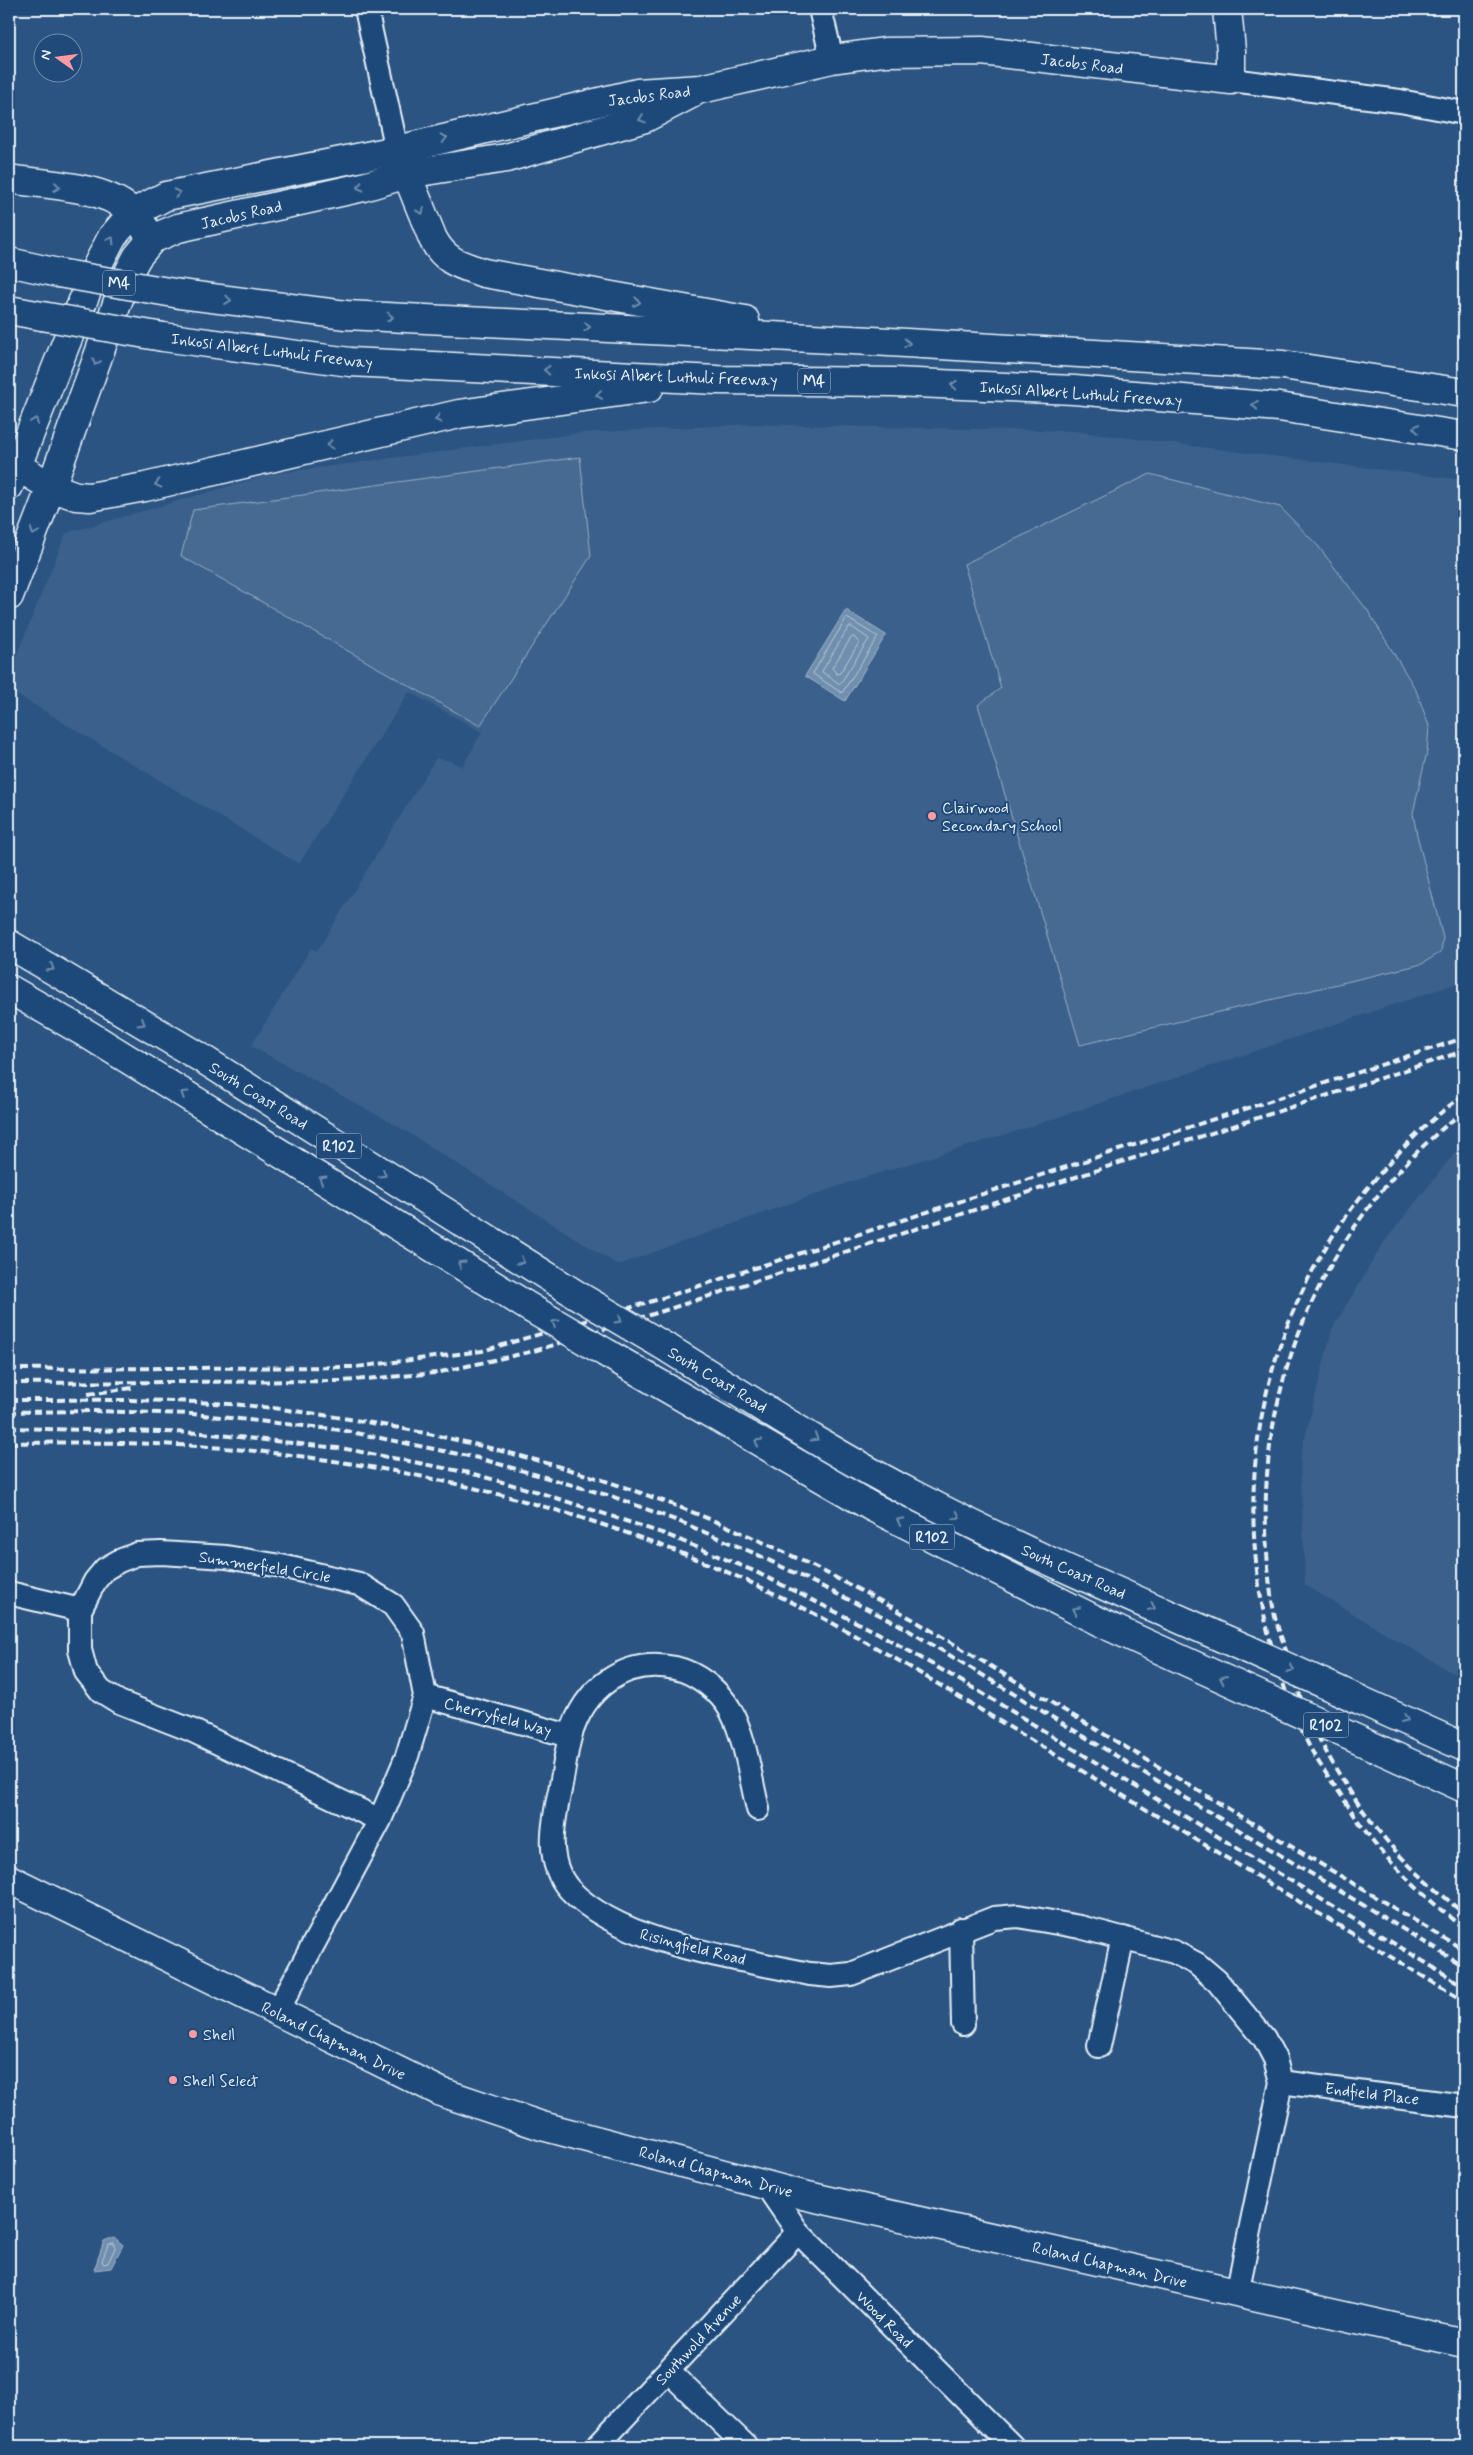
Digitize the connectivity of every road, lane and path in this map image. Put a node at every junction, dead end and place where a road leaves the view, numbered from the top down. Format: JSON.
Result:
{"nodes":[{"id":1,"x":366,"y":9,"type":"edge"},
{"id":2,"x":820,"y":9,"type":"edge"},
{"id":3,"x":1227,"y":9,"type":"edge"},
{"id":4,"x":832,"y":59,"type":"junction"},
{"id":5,"x":1231,"y":80,"type":"junction"},
{"id":6,"x":1464,"y":113,"type":"edge"},
{"id":7,"x":402,"y":162,"type":"junction"},
{"id":8,"x":9,"y":180,"type":"edge"},
{"id":9,"x":133,"y":213,"type":"junction"},
{"id":10,"x":152,"y":239,"type":"junction"},
{"id":11,"x":9,"y":262,"type":"edge"},
{"id":12,"x":9,"y":310,"type":"edge"},
{"id":13,"x":872,"y":341,"type":"junction"},
{"id":14,"x":716,"y":380,"type":"junction"},
{"id":15,"x":1464,"y":393,"type":"edge"},
{"id":16,"x":1464,"y":436,"type":"edge"},
{"id":17,"x":11,"y":471,"type":"edge"},
{"id":18,"x":51,"y":487,"type":"junction"},
{"id":19,"x":9,"y":596,"type":"edge"},
{"id":20,"x":9,"y":944,"type":"edge"},
{"id":21,"x":9,"y":989,"type":"edge"},
{"id":22,"x":9,"y":1593,"type":"edge"},
{"id":23,"x":80,"y":1610,"type":"junction"},
{"id":24,"x":425,"y":1696,"type":"junction"},
{"id":25,"x":570,"y":1736,"type":"junction"},
{"id":26,"x":1464,"y":1747,"type":"edge"},
{"id":27,"x":1464,"y":1788,"type":"edge"},
{"id":28,"x":758,"y":1809,"type":"dead end"},
{"id":29,"x":380,"y":1820,"type":"junction"},
{"id":30,"x":9,"y":1879,"type":"edge"},
{"id":31,"x":961,"y":1929,"type":"junction"},
{"id":32,"x":1124,"y":1938,"type":"junction"},
{"id":33,"x":277,"y":2012,"type":"junction"},
{"id":34,"x":962,"y":2024,"type":"dead end"},
{"id":35,"x":1099,"y":2046,"type":"dead end"},
{"id":36,"x":1281,"y":2082,"type":"junction"},
{"id":37,"x":1464,"y":2106,"type":"edge"},
{"id":38,"x":766,"y":2185,"type":"junction"},
{"id":39,"x":798,"y":2232,"type":"junction"},
{"id":40,"x":1237,"y":2293,"type":"junction"},
{"id":41,"x":1464,"y":2343,"type":"edge"},
{"id":42,"x":668,"y":2371,"type":"junction"},
{"id":43,"x":596,"y":2446,"type":"edge"},
{"id":44,"x":746,"y":2446,"type":"edge"},
{"id":45,"x":1012,"y":2446,"type":"edge"}],
"edges":[{"from":1,"to":7,"type":"street"},
{"from":2,"to":4,"type":"street"},
{"from":3,"to":5,"type":"main road"},
{"from":4,"to":5,"type":"main road","name":"Jacobs Road"},
{"from":4,"to":7,"type":"main road","name":"Jacobs Road"},
{"from":5,"to":6,"type":"street","name":"Jacobs Road"},
{"from":9,"to":7,"type":"main road","name":"Jacobs Road","one_way":true},
{"from":7,"to":10,"type":"main road","name":"Jacobs Road","one_way":true},
{"from":7,"to":13,"type":"main road","one_way":true},
{"from":8,"to":9,"type":"main road","one_way":true},
{"from":9,"to":10,"type":"main road"},
{"from":17,"to":9,"type":"main road","name":"Jacobs Road","one_way":true},
{"from":10,"to":18,"type":"main road","name":"Jacobs Road","one_way":true},
{"from":11,"to":13,"type":"main road","number":"M4","one_way":true,"bridge":true},
{"from":14,"to":12,"type":"main road","name":"Inkosi Albert Luthuli Freeway","number":"M4","one_way":true,"bridge":true},
{"from":13,"to":15,"type":"main road","number":"M4","one_way":true},
{"from":16,"to":14,"type":"main road","name":"Inkosi Albert Luthuli Freeway","number":"M4","one_way":true},
{"from":14,"to":18,"type":"main road","one_way":true},
{"from":17,"to":18,"type":"main road"},
{"from":18,"to":19,"type":"main road","name":"Jacobs Road","one_way":true},
{"from":20,"to":26,"type":"main road","name":"South Coast Road","number":"R102","one_way":true,"bridge":true},
{"from":27,"to":21,"type":"main road","name":"South Coast Road","number":"R102","one_way":true,"bridge":true},
{"from":22,"to":23,"type":"street"},
{"from":23,"to":24,"type":"street","name":"Summerfield Circle"},
{"from":23,"to":29,"type":"street","name":"Summerfield Circle"},
{"from":24,"to":25,"type":"street","name":"Cherryfield Way"},
{"from":24,"to":29,"type":"street","name":"Summerfield Circle"},
{"from":25,"to":28,"type":"street","name":"Risingfield Road"},
{"from":25,"to":31,"type":"street","name":"Risingfield Road"},
{"from":29,"to":33,"type":"street","name":"Summerfield Circle"},
{"from":30,"to":33,"type":"main road","name":"Roland Chapman Drive"},
{"from":31,"to":32,"type":"street","name":"Risingfield Road"},
{"from":31,"to":34,"type":"street"},
{"from":32,"to":35,"type":"street"},
{"from":32,"to":36,"type":"street","name":"Risingfield Road"},
{"from":33,"to":38,"type":"main road","name":"Roland Chapman Drive"},
{"from":36,"to":37,"type":"street","name":"Endfield Place"},
{"from":36,"to":40,"type":"street"},
{"from":38,"to":39,"type":"street","name":"Wood Road"},
{"from":38,"to":40,"type":"main road","name":"Roland Chapman Drive"},
{"from":39,"to":42,"type":"street","name":"Southwold Avenue"},
{"from":39,"to":45,"type":"street","name":"Wood Road"},
{"from":40,"to":41,"type":"main road","name":"Roland Chapman Drive"},
{"from":42,"to":43,"type":"street","name":"Southwold Avenue"},
{"from":42,"to":44,"type":"street"}]}
